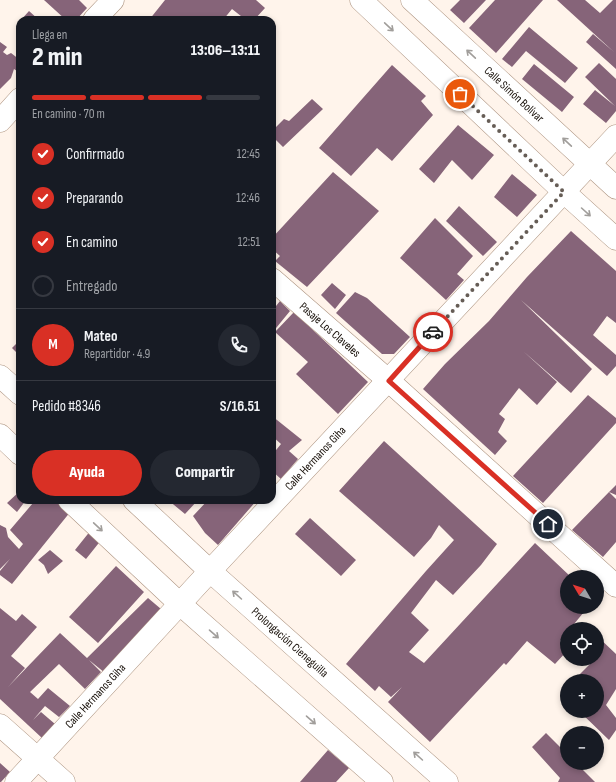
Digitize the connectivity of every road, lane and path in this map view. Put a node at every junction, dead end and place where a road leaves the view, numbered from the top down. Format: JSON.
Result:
{"nodes":[{"id":1,"x":113,"y":0,"type":"edge"},
{"id":2,"x":361,"y":0,"type":"edge"},
{"id":3,"x":412,"y":0,"type":"edge"},
{"id":4,"x":98,"y":16,"type":"edge"},
{"id":5,"x":16,"y":104,"type":"edge"},
{"id":6,"x":0,"y":121,"type":"edge"},
{"id":7,"x":616,"y":136,"type":"edge"},
{"id":8,"x":590,"y":164,"type":"junction"},
{"id":9,"x":616,"y":188,"type":"edge"},
{"id":10,"x":564,"y":192,"type":"junction"},
{"id":11,"x":616,"y":239,"type":"edge"},
{"id":12,"x":276,"y":282,"type":"edge"},
{"id":13,"x":0,"y":376,"type":"edge"},
{"id":14,"x":389,"y":381,"type":"junction"},
{"id":15,"x":16,"y":390,"type":"edge"},
{"id":16,"x":0,"y":435,"type":"edge"},
{"id":17,"x":16,"y":450,"type":"edge"},
{"id":18,"x":276,"y":501,"type":"edge"},
{"id":19,"x":73,"y":504,"type":"edge"},
{"id":20,"x":138,"y":504,"type":"edge"},
{"id":21,"x":273,"y":504,"type":"edge"},
{"id":22,"x":210,"y":571,"type":"junction"},
{"id":23,"x":616,"y":586,"type":"edge"},
{"id":24,"x":180,"y":604,"type":"junction"},
{"id":25,"x":0,"y":725,"type":"edge"},
{"id":26,"x":38,"y":758,"type":"junction"},
{"id":27,"x":16,"y":782,"type":"edge"},
{"id":28,"x":64,"y":782,"type":"edge"},
{"id":29,"x":382,"y":782,"type":"edge"},
{"id":30,"x":447,"y":782,"type":"edge"}],
"edges":[{"from":1,"to":4,"type":"street"},
{"from":2,"to":10,"type":"street","one_way":true},
{"from":8,"to":3,"type":"street","name":"Calle Simón Bolívar","one_way":true},
{"from":5,"to":6,"type":"street"},
{"from":7,"to":8,"type":"street","name":"Calle Hermanos Giha"},
{"from":8,"to":9,"type":"street","name":"Calle Simón Bolívar"},
{"from":8,"to":10,"type":"street","name":"Calle Hermanos Giha"},
{"from":10,"to":11,"type":"street","one_way":true},
{"from":10,"to":14,"type":"street","name":"Calle Hermanos Giha"},
{"from":12,"to":14,"type":"street","name":"Pasaje Los Claveles"},
{"from":13,"to":15,"type":"street"},
{"from":14,"to":18,"type":"street","name":"Calle Hermanos Giha"},
{"from":14,"to":23,"type":"street","name":"Pasaje Los Claveles"},
{"from":16,"to":17,"type":"street"},
{"from":19,"to":24,"type":"street","one_way":true},
{"from":20,"to":22,"type":"street","name":"Prolongación Cieneguilla"},
{"from":21,"to":22,"type":"street","name":"Calle Hermanos Giha"},
{"from":22,"to":24,"type":"street","name":"Calle Hermanos Giha"},
{"from":30,"to":22,"type":"street","name":"Prolongación Cieneguilla","one_way":true},
{"from":24,"to":26,"type":"street","name":"Calle Hermanos Giha"},
{"from":24,"to":29,"type":"street","one_way":true},
{"from":25,"to":26,"type":"street"},
{"from":26,"to":27,"type":"street","name":"Calle Hermanos Giha"},
{"from":26,"to":28,"type":"street"}]}
